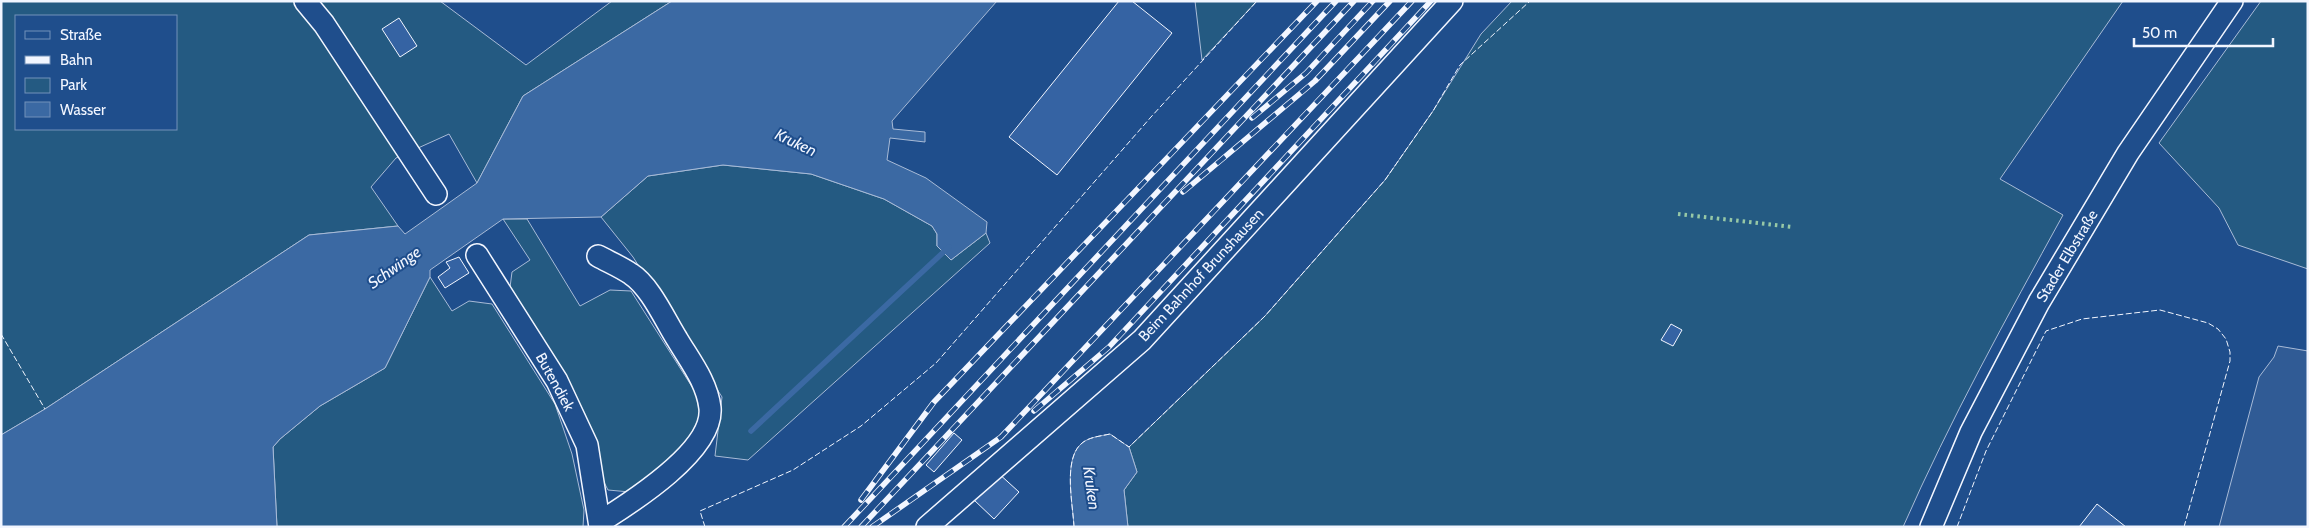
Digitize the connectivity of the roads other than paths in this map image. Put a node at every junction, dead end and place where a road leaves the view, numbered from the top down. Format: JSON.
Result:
{"nodes":[{"id":1,"x":305,"y":1,"type":"edge"},
{"id":2,"x":1452,"y":1,"type":"edge"},
{"id":3,"x":2232,"y":1,"type":"edge"},
{"id":4,"x":436,"y":194,"type":"dead end"},
{"id":5,"x":477,"y":255,"type":"dead end"},
{"id":6,"x":598,"y":256,"type":"dead end"},
{"id":7,"x":600,"y":524,"type":"edge"},
{"id":8,"x":927,"y":527,"type":"edge"},
{"id":9,"x":1931,"y":527,"type":"edge"}],
"edges":[{"from":1,"to":4,"type":"street"},
{"from":2,"to":8,"type":"street","name":"Beim Bahnhof Brunshausen"},
{"from":3,"to":9,"type":"street","name":"Stader Elbstraße"},
{"from":5,"to":7,"type":"street","name":"Butendiek"},
{"from":6,"to":7,"type":"street"}]}
